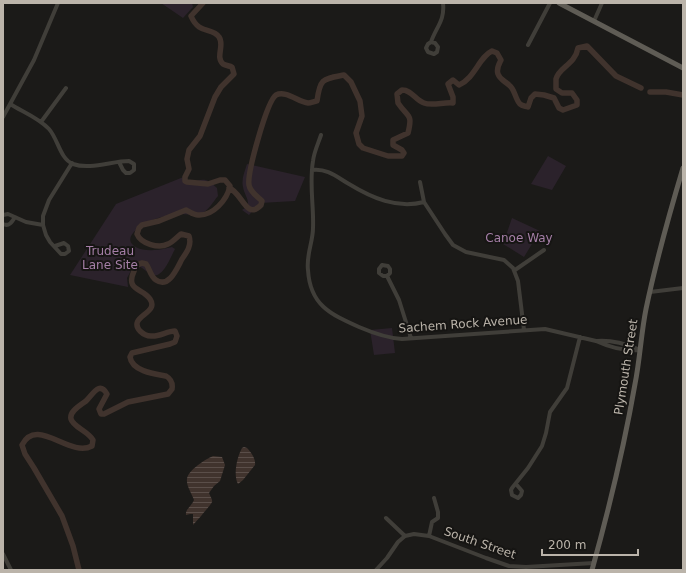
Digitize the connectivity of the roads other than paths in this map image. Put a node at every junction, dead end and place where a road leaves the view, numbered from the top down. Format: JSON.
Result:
{"nodes":[{"id":1,"x":58,"y":3,"type":"edge"},
{"id":2,"x":443,"y":3,"type":"edge"},
{"id":3,"x":550,"y":3,"type":"edge"},
{"id":4,"x":559,"y":3,"type":"edge"},
{"id":5,"x":602,"y":3,"type":"edge"},
{"id":6,"x":594,"y":21,"type":"junction"},
{"id":7,"x":431,"y":42,"type":"dead end"},
{"id":8,"x":528,"y":45,"type":"dead end"},
{"id":9,"x":683,"y":68,"type":"edge"},
{"id":10,"x":66,"y":88,"type":"dead end"},
{"id":11,"x":10,"y":104,"type":"junction"},
{"id":12,"x":3,"y":117,"type":"edge"},
{"id":13,"x":41,"y":122,"type":"junction"},
{"id":14,"x":321,"y":135,"type":"dead end"},
{"id":15,"x":119,"y":162,"type":"dead end"},
{"id":16,"x":72,"y":163,"type":"junction"},
{"id":17,"x":683,"y":168,"type":"edge"},
{"id":18,"x":312,"y":170,"type":"junction"},
{"id":19,"x":420,"y":182,"type":"dead end"},
{"id":20,"x":424,"y":202,"type":"junction"},
{"id":21,"x":3,"y":215,"type":"edge"},
{"id":22,"x":15,"y":217,"type":"junction"},
{"id":23,"x":3,"y":224,"type":"edge"},
{"id":24,"x":43,"y":225,"type":"junction"},
{"id":25,"x":55,"y":246,"type":"dead end"},
{"id":26,"x":544,"y":250,"type":"dead end"},
{"id":27,"x":514,"y":270,"type":"junction"},
{"id":28,"x":387,"y":276,"type":"dead end"},
{"id":29,"x":683,"y":288,"type":"edge"},
{"id":30,"x":650,"y":292,"type":"junction"},
{"id":31,"x":524,"y":330,"type":"junction"},
{"id":32,"x":580,"y":337,"type":"junction"},
{"id":33,"x":411,"y":338,"type":"junction"},
{"id":34,"x":640,"y":350,"type":"junction"},
{"id":35,"x":516,"y":484,"type":"dead end"},
{"id":36,"x":434,"y":498,"type":"dead end"},
{"id":37,"x":386,"y":518,"type":"dead end"},
{"id":38,"x":405,"y":536,"type":"junction"},
{"id":39,"x":429,"y":536,"type":"junction"},
{"id":40,"x":3,"y":554,"type":"edge"},
{"id":41,"x":594,"y":563,"type":"junction"},
{"id":42,"x":11,"y":570,"type":"edge"},
{"id":43,"x":376,"y":570,"type":"edge"},
{"id":44,"x":592,"y":570,"type":"edge"}],
"edges":[{"from":1,"to":11,"type":"street"},
{"from":2,"to":7,"type":"street"},
{"from":3,"to":8,"type":"street"},
{"from":4,"to":6,"type":"main road"},
{"from":5,"to":6,"type":"street"},
{"from":6,"to":9,"type":"main road"},
{"from":10,"to":13,"type":"street"},
{"from":11,"to":12,"type":"street"},
{"from":11,"to":13,"type":"street"},
{"from":13,"to":16,"type":"street"},
{"from":14,"to":18,"type":"street","name":"Sachem Rock Avenue"},
{"from":15,"to":16,"type":"street"},
{"from":16,"to":24,"type":"street"},
{"from":17,"to":30,"type":"main road","name":"Plymouth Street"},
{"from":18,"to":20,"type":"street"},
{"from":18,"to":33,"type":"street","name":"Sachem Rock Avenue"},
{"from":19,"to":20,"type":"street"},
{"from":20,"to":27,"type":"street"},
{"from":21,"to":22,"type":"street"},
{"from":22,"to":23,"type":"street"},
{"from":22,"to":24,"type":"street"},
{"from":24,"to":25,"type":"street"},
{"from":26,"to":27,"type":"street"},
{"from":27,"to":31,"type":"street"},
{"from":28,"to":33,"type":"street"},
{"from":29,"to":30,"type":"street"},
{"from":30,"to":34,"type":"main road","name":"Plymouth Street"},
{"from":31,"to":32,"type":"street","name":"Sachem Rock Avenue"},
{"from":31,"to":33,"type":"street","name":"Sachem Rock Avenue"},
{"from":32,"to":34,"type":"street","name":"Sachem Rock Avenue"},
{"from":32,"to":35,"type":"street"},
{"from":34,"to":41,"type":"main road","name":"Plymouth Street"},
{"from":36,"to":39,"type":"street"},
{"from":37,"to":38,"type":"street"},
{"from":38,"to":39,"type":"street","name":"South Street"},
{"from":38,"to":43,"type":"street"},
{"from":39,"to":41,"type":"street","name":"South Street"},
{"from":40,"to":42,"type":"street"},
{"from":41,"to":44,"type":"main road","name":"Plymouth Street"}]}
